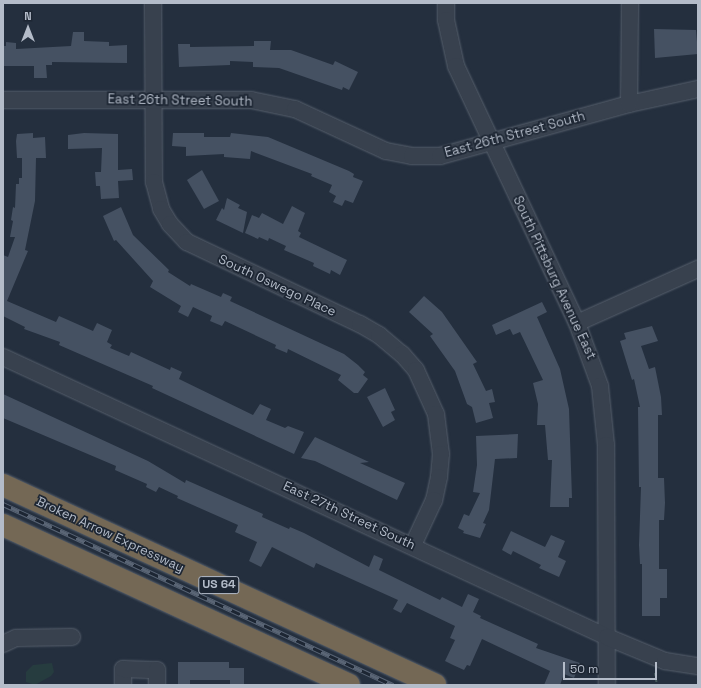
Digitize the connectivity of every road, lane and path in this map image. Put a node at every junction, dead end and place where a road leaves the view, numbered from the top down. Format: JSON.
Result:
{"nodes":[{"id":1,"x":153,"y":3,"type":"edge"},
{"id":2,"x":446,"y":3,"type":"edge"},
{"id":3,"x":630,"y":3,"type":"edge"},
{"id":4,"x":698,"y":89,"type":"edge"},
{"id":5,"x":3,"y":100,"type":"edge"},
{"id":6,"x":153,"y":100,"type":"junction"},
{"id":7,"x":629,"y":104,"type":"junction"},
{"id":8,"x":491,"y":143,"type":"junction"},
{"id":9,"x":698,"y":269,"type":"edge"},
{"id":10,"x":577,"y":323,"type":"junction"},
{"id":11,"x":3,"y":357,"type":"edge"},
{"id":12,"x":3,"y":485,"type":"edge"},
{"id":13,"x":3,"y":525,"type":"edge"},
{"id":14,"x":413,"y":545,"type":"junction"},
{"id":15,"x":72,"y":637,"type":"dead end"},
{"id":16,"x":607,"y":637,"type":"junction"},
{"id":17,"x":3,"y":644,"type":"edge"},
{"id":18,"x":698,"y":666,"type":"edge"},
{"id":19,"x":123,"y":685,"type":"edge"},
{"id":20,"x":157,"y":685,"type":"edge"},
{"id":21,"x":349,"y":685,"type":"edge"},
{"id":22,"x":435,"y":685,"type":"edge"},
{"id":23,"x":607,"y":685,"type":"edge"}],
"edges":[{"from":1,"to":6,"type":"street","name":"South Oswego Place"},
{"from":2,"to":8,"type":"street","name":"South Pittsburg Avenue East"},
{"from":3,"to":7,"type":"street"},
{"from":4,"to":7,"type":"street","name":"East 26th Street South"},
{"from":5,"to":6,"type":"street","name":"East 26th Street South"},
{"from":6,"to":8,"type":"street","name":"East 26th Street South"},
{"from":6,"to":14,"type":"street","name":"South Oswego Place"},
{"from":7,"to":8,"type":"street","name":"East 26th Street South"},
{"from":8,"to":10,"type":"street","name":"South Pittsburg Avenue East"},
{"from":9,"to":10,"type":"street"},
{"from":10,"to":16,"type":"street","name":"South Pittsburg Avenue East"},
{"from":11,"to":14,"type":"street","name":"East 27th Street South"},
{"from":12,"to":22,"type":"highway","name":"Broken Arrow Expressway","number":"US 64"},
{"from":13,"to":21,"type":"highway","number":"US 64"},
{"from":14,"to":16,"type":"street","name":"East 27th Street South"},
{"from":15,"to":17,"type":"street"},
{"from":16,"to":18,"type":"street","name":"East 27th Street South"},
{"from":16,"to":23,"type":"street","name":"South Pittsburg Avenue East"},
{"from":19,"to":20,"type":"street"}]}
